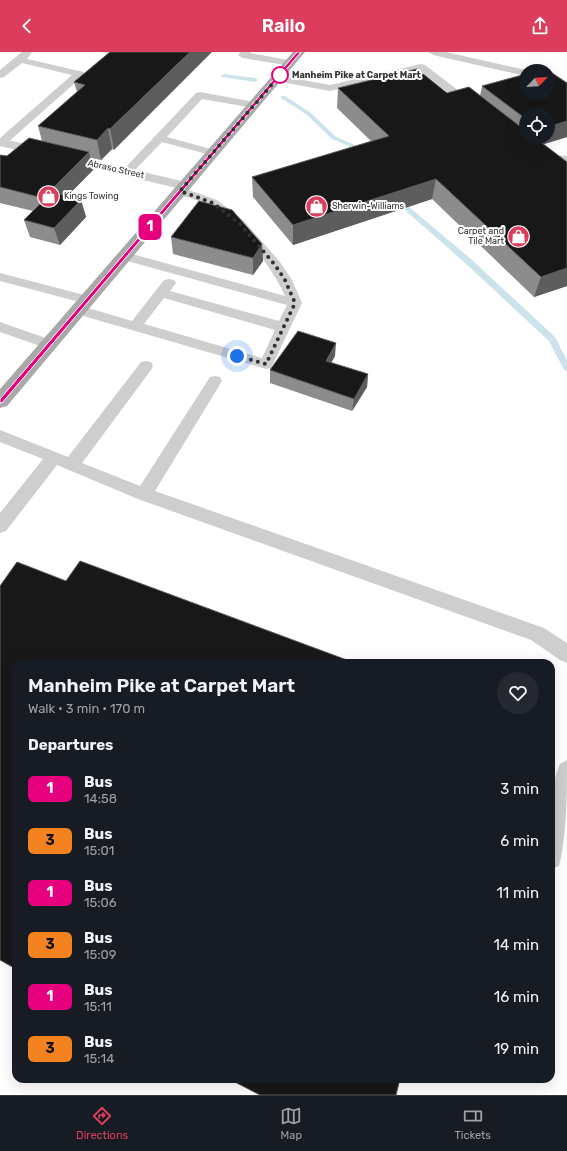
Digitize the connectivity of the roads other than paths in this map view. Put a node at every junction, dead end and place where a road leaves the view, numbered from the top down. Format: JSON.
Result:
{"nodes":[{"id":1,"x":246,"y":52,"type":"edge"},
{"id":2,"x":299,"y":52,"type":"edge"},
{"id":3,"x":433,"y":52,"type":"edge"},
{"id":4,"x":445,"y":55,"type":"junction"},
{"id":5,"x":23,"y":56,"type":"edge"},
{"id":6,"x":290,"y":63,"type":"junction"},
{"id":7,"x":421,"y":67,"type":"junction"},
{"id":8,"x":519,"y":71,"type":"edge"},
{"id":9,"x":0,"y":76,"type":"edge"},
{"id":10,"x":276,"y":78,"type":"junction"},
{"id":11,"x":254,"y":105,"type":"junction"},
{"id":12,"x":482,"y":114,"type":"edge"},
{"id":13,"x":159,"y":138,"type":"junction"},
{"id":14,"x":1,"y":142,"type":"edge"},
{"id":15,"x":531,"y":151,"type":"edge"},
{"id":16,"x":214,"y":153,"type":"junction"},
{"id":17,"x":567,"y":160,"type":"edge"},
{"id":18,"x":128,"y":172,"type":"junction"},
{"id":19,"x":183,"y":189,"type":"junction"},
{"id":20,"x":125,"y":256,"type":"junction"},
{"id":21,"x":178,"y":271,"type":"junction"},
{"id":22,"x":0,"y":277,"type":"edge"},
{"id":23,"x":161,"y":293,"type":"junction"},
{"id":24,"x":295,"y":303,"type":"junction"},
{"id":25,"x":82,"y":305,"type":"junction"},
{"id":26,"x":135,"y":326,"type":"junction"},
{"id":27,"x":0,"y":327,"type":"edge"},
{"id":28,"x":284,"y":327,"type":"junction"},
{"id":29,"x":49,"y":344,"type":"junction"},
{"id":30,"x":146,"y":366,"type":"dead end"},
{"id":31,"x":215,"y":381,"type":"dead end"},
{"id":32,"x":0,"y":401,"type":"edge"},
{"id":33,"x":0,"y":436,"type":"edge"},
{"id":34,"x":54,"y":457,"type":"junction"},
{"id":35,"x":71,"y":465,"type":"junction"},
{"id":36,"x":144,"y":494,"type":"junction"},
{"id":37,"x":0,"y":526,"type":"edge"},
{"id":38,"x":567,"y":654,"type":"edge"},
{"id":39,"x":567,"y":771,"type":"edge"},
{"id":40,"x":555,"y":836,"type":"edge"}],
"edges":[{"from":1,"to":6,"type":"lane"},
{"from":2,"to":6,"type":"main road"},
{"from":3,"to":4,"type":"lane"},
{"from":4,"to":7,"type":"lane"},
{"from":4,"to":8,"type":"lane"},
{"from":5,"to":9,"type":"lane"},
{"from":5,"to":14,"type":"lane"},
{"from":6,"to":10,"type":"main road"},
{"from":7,"to":10,"type":"lane"},
{"from":7,"to":12,"type":"lane"},
{"from":10,"to":11,"type":"main road"},
{"from":11,"to":13,"type":"lane"},
{"from":11,"to":16,"type":"main road"},
{"from":13,"to":16,"type":"lane"},
{"from":13,"to":18,"type":"lane"},
{"from":14,"to":18,"type":"street","name":"Abraso Street"},
{"from":15,"to":17,"type":"lane"},
{"from":16,"to":19,"type":"main road"},
{"from":18,"to":19,"type":"street","name":"Abraso Street"},
{"from":19,"to":20,"type":"main road"},
{"from":19,"to":24,"type":"lane"},
{"from":20,"to":21,"type":"lane"},
{"from":20,"to":25,"type":"main road"},
{"from":21,"to":23,"type":"lane"},
{"from":21,"to":24,"type":"lane"},
{"from":22,"to":25,"type":"lane"},
{"from":23,"to":26,"type":"lane"},
{"from":23,"to":28,"type":"lane"},
{"from":24,"to":28,"type":"lane"},
{"from":25,"to":26,"type":"lane"},
{"from":25,"to":29,"type":"main road"},
{"from":26,"to":28,"type":"lane"},
{"from":27,"to":29,"type":"lane"},
{"from":29,"to":32,"type":"main road"},
{"from":30,"to":35,"type":"lane"},
{"from":31,"to":36,"type":"lane"},
{"from":33,"to":34,"type":"lane"},
{"from":34,"to":35,"type":"lane"},
{"from":34,"to":37,"type":"lane"},
{"from":35,"to":36,"type":"lane"},
{"from":36,"to":38,"type":"lane"},
{"from":39,"to":40,"type":"lane"}]}
